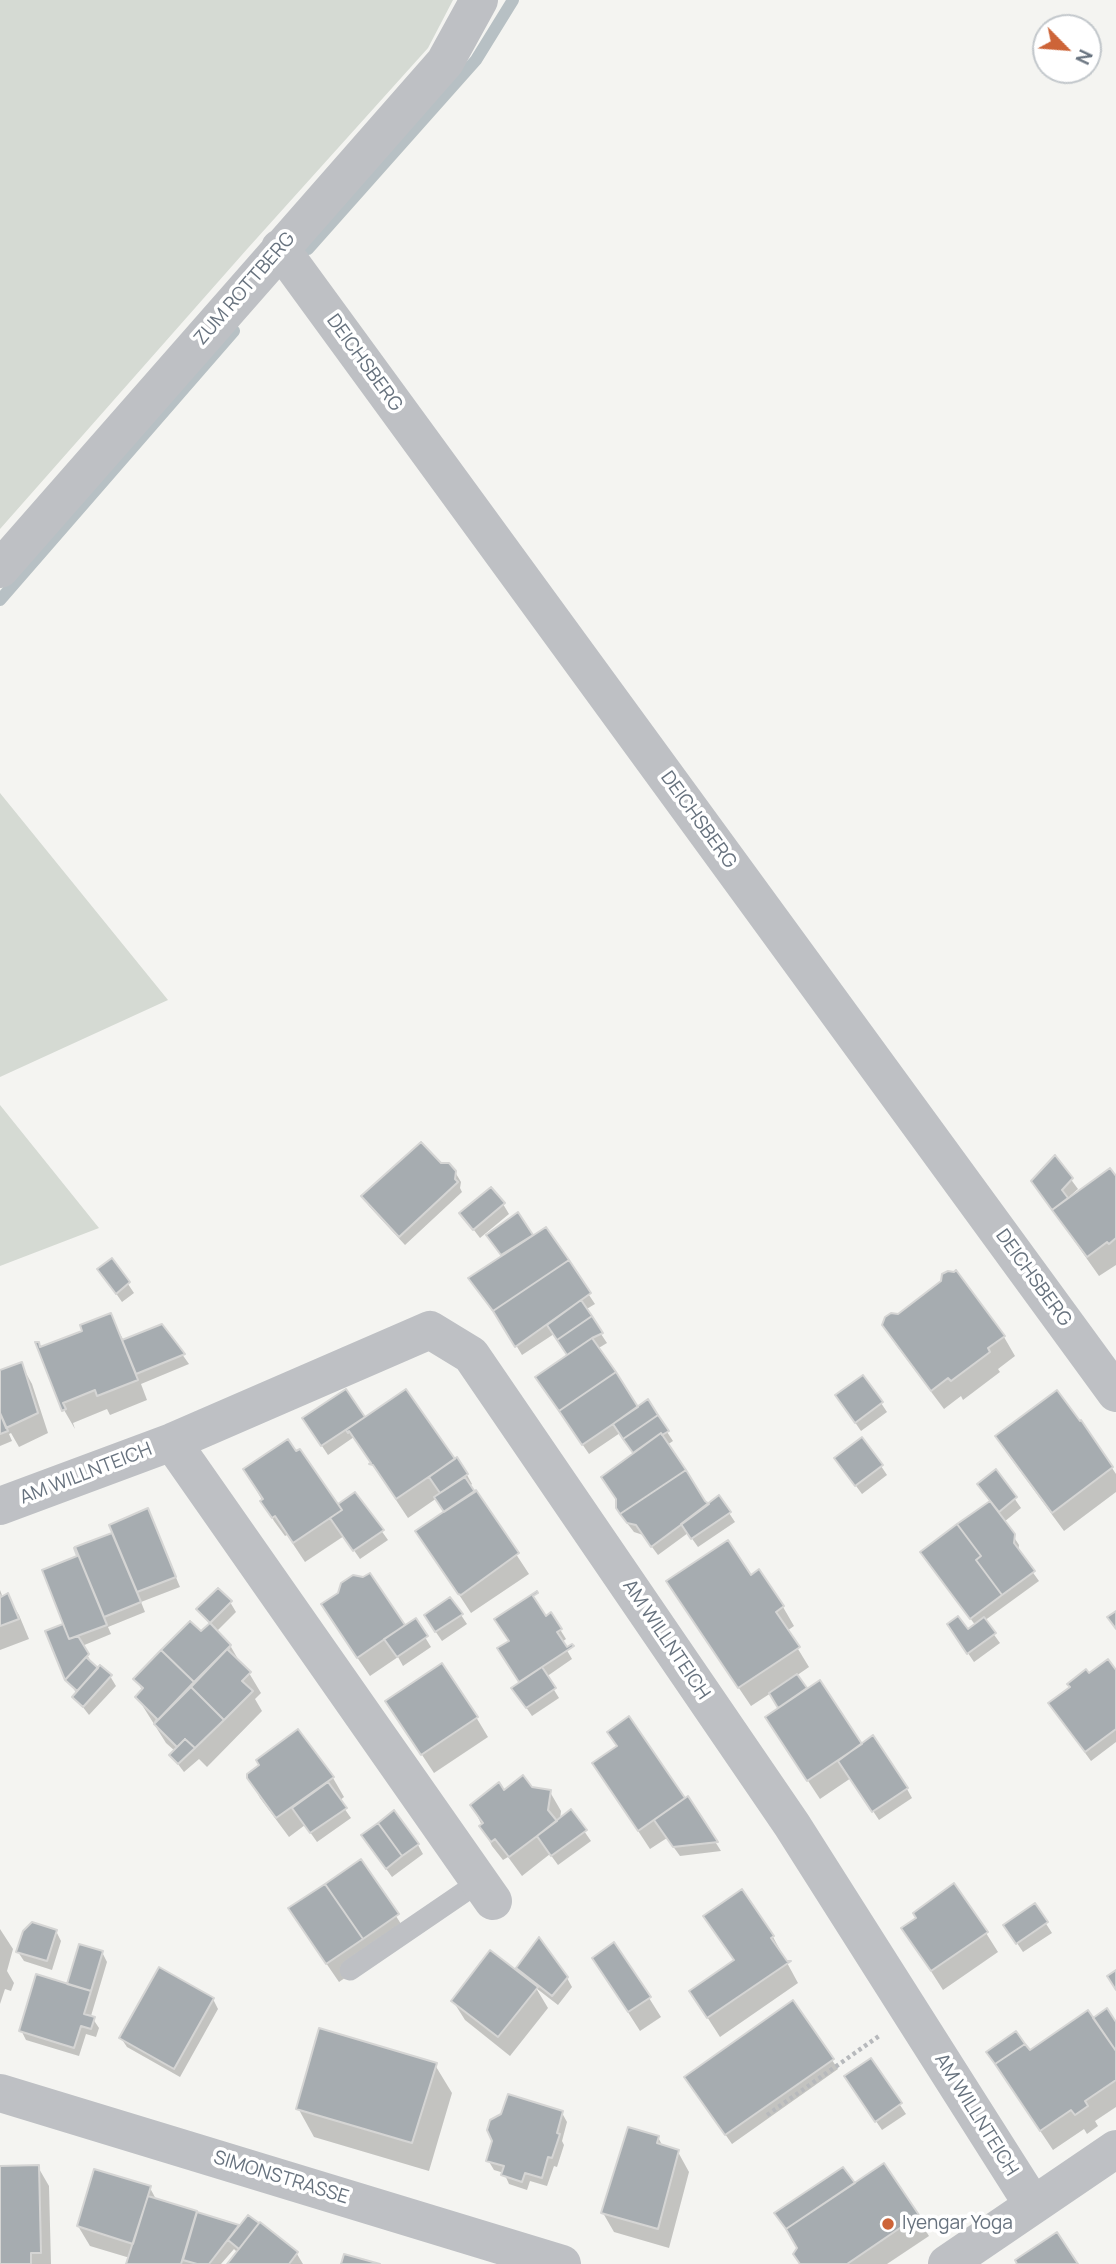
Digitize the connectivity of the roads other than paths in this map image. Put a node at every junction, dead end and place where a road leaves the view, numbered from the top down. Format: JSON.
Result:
{"nodes":[{"id":1,"x":479,"y":0,"type":"edge"},
{"id":2,"x":280,"y":248,"type":"junction"},
{"id":3,"x":0,"y":569,"type":"edge"},
{"id":4,"x":1116,"y":1393,"type":"edge"},
{"id":5,"x":172,"y":1442,"type":"junction"},
{"id":6,"x":0,"y":1506,"type":"edge"},
{"id":7,"x":486,"y":1891,"type":"joint"},
{"id":8,"x":350,"y":1970,"type":"dead end"},
{"id":9,"x":0,"y":2093,"type":"edge"},
{"id":10,"x":1116,"y":2149,"type":"edge"},
{"id":11,"x":1033,"y":2205,"type":"junction"},
{"id":12,"x":562,"y":2264,"type":"edge"},
{"id":13,"x":947,"y":2264,"type":"edge"}],
"edges":[{"from":1,"to":2,"type":"street","name":"ZUM ROTTBERG"},
{"from":2,"to":3,"type":"street","name":"ZUM ROTTBERG"},
{"from":2,"to":4,"type":"street","name":"DEICHSBERG"},
{"from":5,"to":6,"type":"street","name":"AM WILLNTEICH"},
{"from":5,"to":7,"type":"street","name":"AM WILLNTEICH"},
{"from":5,"to":11,"type":"street","name":"AM WILLNTEICH"},
{"from":7,"to":8,"type":"lane"},
{"from":9,"to":12,"type":"street","name":"SIMONSTRASSE"},
{"from":10,"to":11,"type":"street"},
{"from":11,"to":13,"type":"street"}]}
